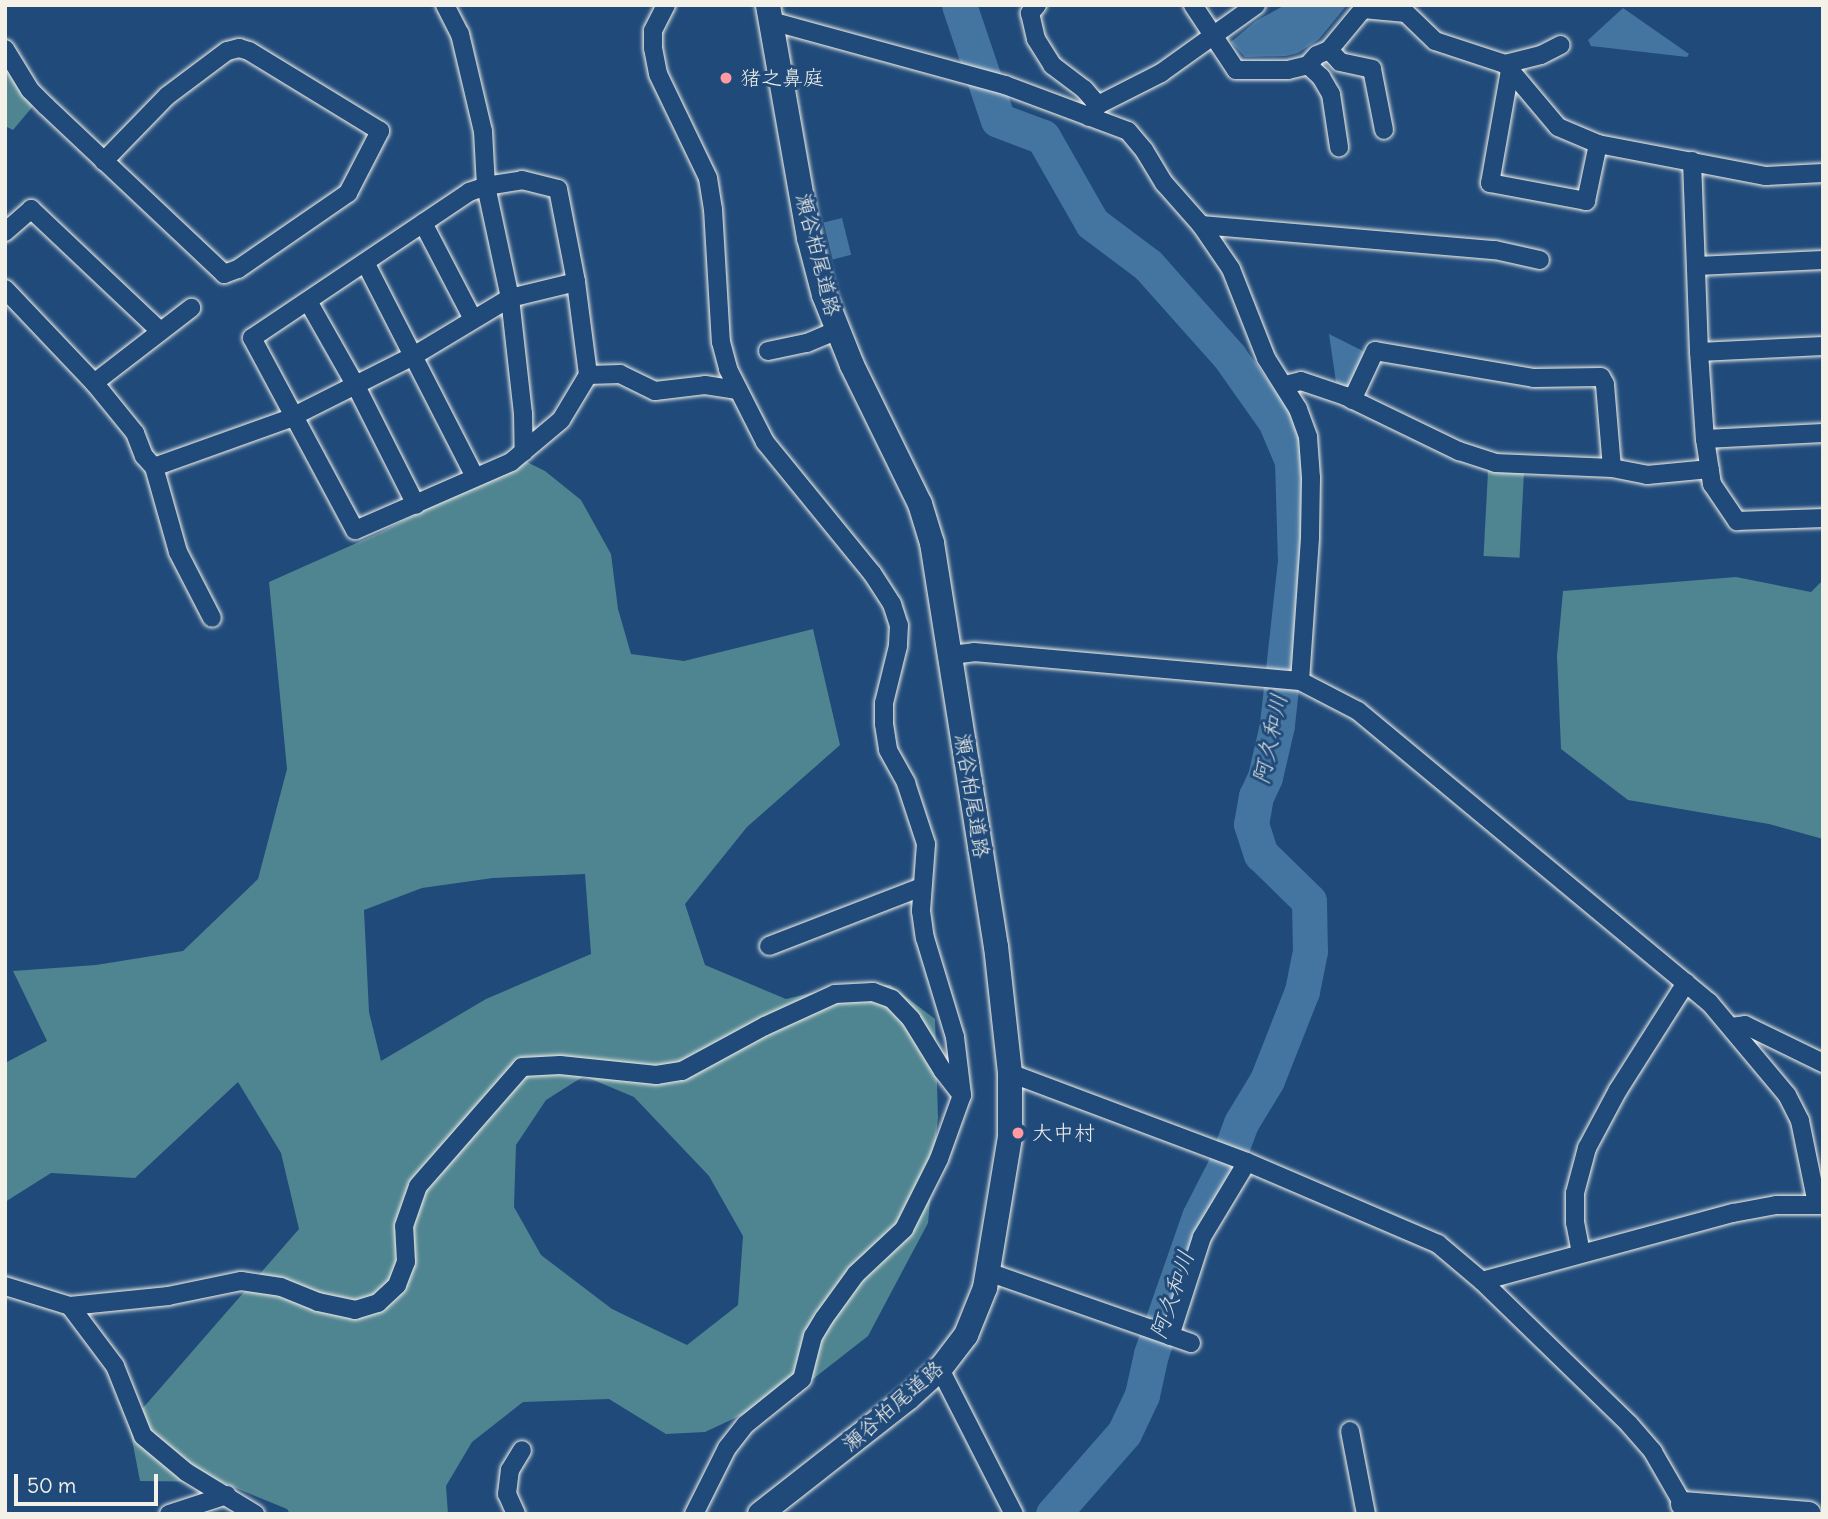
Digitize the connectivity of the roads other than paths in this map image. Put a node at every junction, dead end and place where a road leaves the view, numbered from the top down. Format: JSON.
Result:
{"nodes":[{"id":1,"x":445,"y":5,"type":"edge"},
{"id":2,"x":666,"y":5,"type":"edge"},
{"id":3,"x":1037,"y":5,"type":"edge"},
{"id":4,"x":1192,"y":5,"type":"edge"},
{"id":5,"x":1256,"y":5,"type":"edge"},
{"id":6,"x":769,"y":13,"type":"edge"},
{"id":7,"x":1213,"y":36,"type":"junction"},
{"id":8,"x":1561,"y":45,"type":"dead end"},
{"id":9,"x":5,"y":49,"type":"edge"},
{"id":10,"x":1329,"y":50,"type":"junction"},
{"id":11,"x":1308,"y":65,"type":"junction"},
{"id":12,"x":1508,"y":67,"type":"junction"},
{"id":13,"x":1093,"y":111,"type":"junction"},
{"id":14,"x":1384,"y":130,"type":"dead end"},
{"id":15,"x":1598,"y":144,"type":"junction"},
{"id":16,"x":1339,"y":147,"type":"dead end"},
{"id":17,"x":104,"y":161,"type":"junction"},
{"id":18,"x":1692,"y":161,"type":"junction"},
{"id":19,"x":1823,"y":173,"type":"edge"},
{"id":20,"x":486,"y":186,"type":"junction"},
{"id":21,"x":423,"y":223,"type":"junction"},
{"id":22,"x":1200,"y":225,"type":"junction"},
{"id":23,"x":5,"y":232,"type":"edge"},
{"id":24,"x":1540,"y":260,"type":"dead end"},
{"id":25,"x":1823,"y":260,"type":"edge"},
{"id":26,"x":366,"y":264,"type":"junction"},
{"id":27,"x":1697,"y":266,"type":"junction"},
{"id":28,"x":576,"y":282,"type":"junction"},
{"id":29,"x":5,"y":289,"type":"edge"},
{"id":30,"x":510,"y":298,"type":"junction"},
{"id":31,"x":309,"y":303,"type":"junction"},
{"id":32,"x":191,"y":308,"type":"dead end"},
{"id":33,"x":473,"y":319,"type":"junction"},
{"id":34,"x":837,"y":330,"type":"junction"},
{"id":35,"x":160,"y":331,"type":"junction"},
{"id":36,"x":1823,"y":346,"type":"edge"},
{"id":37,"x":768,"y":351,"type":"dead end"},
{"id":38,"x":1699,"y":352,"type":"junction"},
{"id":39,"x":415,"y":355,"type":"junction"},
{"id":40,"x":588,"y":375,"type":"junction"},
{"id":41,"x":94,"y":383,"type":"junction"},
{"id":42,"x":1284,"y":385,"type":"junction"},
{"id":43,"x":356,"y":386,"type":"junction"},
{"id":44,"x":738,"y":390,"type":"junction"},
{"id":45,"x":1352,"y":400,"type":"junction"},
{"id":46,"x":296,"y":414,"type":"junction"},
{"id":47,"x":1823,"y":433,"type":"edge"},
{"id":48,"x":1705,"y":439,"type":"junction"},
{"id":49,"x":524,"y":452,"type":"junction"},
{"id":50,"x":154,"y":467,"type":"junction"},
{"id":51,"x":1612,"y":468,"type":"junction"},
{"id":52,"x":1710,"y":469,"type":"junction"},
{"id":53,"x":475,"y":477,"type":"junction"},
{"id":54,"x":416,"y":505,"type":"junction"},
{"id":55,"x":1823,"y":518,"type":"edge"},
{"id":56,"x":212,"y":618,"type":"dead end"},
{"id":57,"x":951,"y":655,"type":"junction"},
{"id":58,"x":1295,"y":680,"type":"junction"},
{"id":59,"x":922,"y":887,"type":"junction"},
{"id":60,"x":769,"y":946,"type":"dead end"},
{"id":61,"x":1686,"y":983,"type":"junction"},
{"id":62,"x":1731,"y":1027,"type":"junction"},
{"id":63,"x":1823,"y":1063,"type":"edge"},
{"id":64,"x":1010,"y":1073,"type":"junction"},
{"id":65,"x":962,"y":1095,"type":"junction"},
{"id":66,"x":1243,"y":1161,"type":"junction"},
{"id":67,"x":1820,"y":1204,"type":"edge"},
{"id":68,"x":1581,"y":1253,"type":"junction"},
{"id":69,"x":988,"y":1272,"type":"junction"},
{"id":70,"x":1482,"y":1280,"type":"junction"},
{"id":71,"x":5,"y":1286,"type":"edge"},
{"id":72,"x":69,"y":1306,"type":"junction"},
{"id":73,"x":1170,"y":1336,"type":"junction"},
{"id":74,"x":1191,"y":1343,"type":"dead end"},
{"id":75,"x":940,"y":1369,"type":"junction"},
{"id":76,"x":1350,"y":1431,"type":"dead end"},
{"id":77,"x":522,"y":1450,"type":"dead end"},
{"id":78,"x":227,"y":1495,"type":"junction"},
{"id":79,"x":1684,"y":1509,"type":"edge"},
{"id":80,"x":169,"y":1514,"type":"edge"},
{"id":81,"x":255,"y":1514,"type":"edge"},
{"id":82,"x":516,"y":1514,"type":"edge"},
{"id":83,"x":694,"y":1514,"type":"edge"},
{"id":84,"x":760,"y":1514,"type":"edge"},
{"id":85,"x":1014,"y":1514,"type":"edge"},
{"id":86,"x":1366,"y":1514,"type":"edge"},
{"id":87,"x":1809,"y":1514,"type":"edge"}],
"edges":[{"from":1,"to":20,"type":"street"},
{"from":2,"to":44,"type":"street"},
{"from":3,"to":13,"type":"street"},
{"from":4,"to":7,"type":"street"},
{"from":5,"to":7,"type":"street"},
{"from":6,"to":13,"type":"street"},
{"from":6,"to":34,"type":"main road","name":"瀬谷柏尾道路"},
{"from":7,"to":11,"type":"street"},
{"from":7,"to":13,"type":"street"},
{"from":8,"to":12,"type":"street"},
{"from":9,"to":17,"type":"street"},
{"from":10,"to":11,"type":"street"},
{"from":10,"to":12,"type":"street"},
{"from":10,"to":14,"type":"street"},
{"from":11,"to":16,"type":"street"},
{"from":12,"to":15,"type":"street"},
{"from":12,"to":15,"type":"street"},
{"from":13,"to":22,"type":"street"},
{"from":15,"to":18,"type":"street"},
{"from":17,"to":17,"type":"street"},
{"from":18,"to":19,"type":"street"},
{"from":18,"to":27,"type":"street"},
{"from":20,"to":21,"type":"street"},
{"from":20,"to":28,"type":"street"},
{"from":20,"to":30,"type":"street"},
{"from":21,"to":26,"type":"street"},
{"from":21,"to":33,"type":"street"},
{"from":22,"to":24,"type":"street"},
{"from":22,"to":42,"type":"street"},
{"from":23,"to":35,"type":"street"},
{"from":25,"to":27,"type":"street"},
{"from":26,"to":31,"type":"street"},
{"from":26,"to":39,"type":"street"},
{"from":27,"to":38,"type":"street"},
{"from":28,"to":30,"type":"street"},
{"from":28,"to":40,"type":"street"},
{"from":29,"to":41,"type":"street"},
{"from":30,"to":33,"type":"street"},
{"from":30,"to":49,"type":"street"},
{"from":31,"to":43,"type":"street"},
{"from":31,"to":46,"type":"street"},
{"from":32,"to":35,"type":"street"},
{"from":33,"to":39,"type":"street"},
{"from":34,"to":37,"type":"street"},
{"from":34,"to":57,"type":"main road","name":"瀬谷柏尾道路"},
{"from":35,"to":41,"type":"street"},
{"from":36,"to":38,"type":"street"},
{"from":38,"to":48,"type":"street"},
{"from":39,"to":43,"type":"street"},
{"from":39,"to":53,"type":"street"},
{"from":40,"to":44,"type":"street"},
{"from":40,"to":49,"type":"street"},
{"from":41,"to":50,"type":"street"},
{"from":42,"to":45,"type":"street"},
{"from":42,"to":58,"type":"street"},
{"from":43,"to":46,"type":"street"},
{"from":43,"to":54,"type":"street"},
{"from":44,"to":59,"type":"street"},
{"from":45,"to":51,"type":"street"},
{"from":45,"to":51,"type":"street"},
{"from":46,"to":50,"type":"street"},
{"from":46,"to":54,"type":"street"},
{"from":47,"to":48,"type":"street"},
{"from":48,"to":52,"type":"street"},
{"from":49,"to":53,"type":"street"},
{"from":50,"to":56,"type":"street"},
{"from":51,"to":52,"type":"street"},
{"from":52,"to":55,"type":"street"},
{"from":53,"to":54,"type":"street"},
{"from":57,"to":58,"type":"street"},
{"from":57,"to":64,"type":"main road","name":"瀬谷柏尾道路"},
{"from":58,"to":61,"type":"street"},
{"from":59,"to":60,"type":"street"},
{"from":59,"to":65,"type":"street"},
{"from":61,"to":62,"type":"street"},
{"from":61,"to":68,"type":"street"},
{"from":62,"to":63,"type":"street"},
{"from":62,"to":67,"type":"street"},
{"from":64,"to":66,"type":"street"},
{"from":64,"to":69,"type":"main road","name":"瀬谷柏尾道路"},
{"from":65,"to":72,"type":"street"},
{"from":65,"to":83,"type":"street"},
{"from":66,"to":70,"type":"street"},
{"from":66,"to":73,"type":"street"},
{"from":67,"to":68,"type":"street"},
{"from":68,"to":70,"type":"street"},
{"from":69,"to":73,"type":"street"},
{"from":69,"to":75,"type":"main road","name":"瀬谷柏尾道路"},
{"from":70,"to":79,"type":"street"},
{"from":71,"to":72,"type":"street"},
{"from":72,"to":78,"type":"street"},
{"from":73,"to":74,"type":"street"},
{"from":75,"to":84,"type":"main road","name":"瀬谷柏尾道路"},
{"from":75,"to":85,"type":"street"},
{"from":76,"to":86,"type":"street"},
{"from":77,"to":82,"type":"street"},
{"from":78,"to":80,"type":"street"},
{"from":78,"to":81,"type":"street"},
{"from":79,"to":87,"type":"main road"}]}
